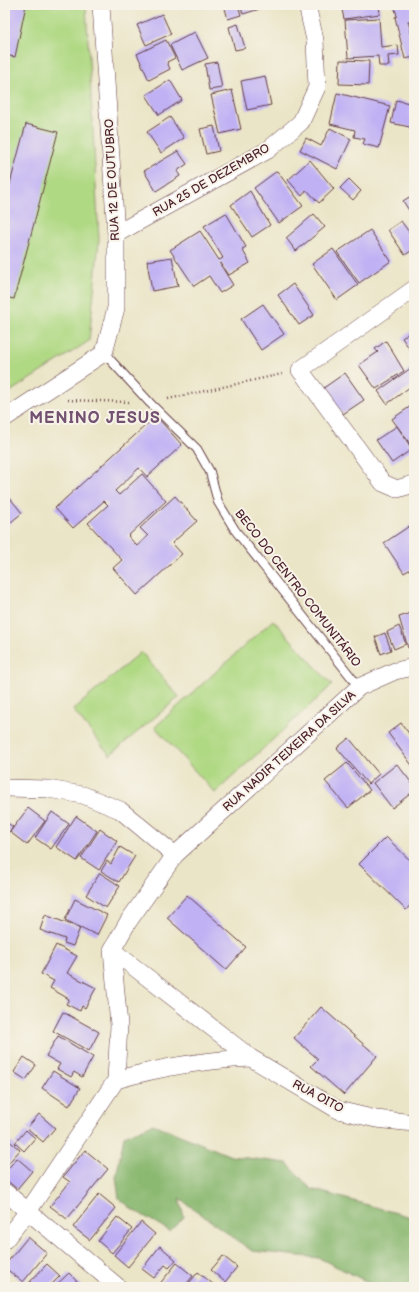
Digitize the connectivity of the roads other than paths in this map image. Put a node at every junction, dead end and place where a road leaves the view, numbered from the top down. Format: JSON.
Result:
{"nodes":[{"id":1,"x":101,"y":5,"type":"edge"},
{"id":2,"x":306,"y":5,"type":"edge"},
{"id":3,"x":116,"y":234,"type":"junction"},
{"id":4,"x":414,"y":289,"type":"edge"},
{"id":5,"x":104,"y":353,"type":"junction"},
{"id":6,"x":5,"y":418,"type":"edge"},
{"id":7,"x":414,"y":484,"type":"edge"},
{"id":8,"x":414,"y":667,"type":"edge"},
{"id":9,"x":359,"y":687,"type":"junction"},
{"id":10,"x":5,"y":788,"type":"edge"},
{"id":11,"x":175,"y":855,"type":"junction"},
{"id":12,"x":112,"y":950,"type":"junction"},
{"id":13,"x":251,"y":1058,"type":"junction"},
{"id":14,"x":116,"y":1080,"type":"junction"},
{"id":15,"x":414,"y":1123,"type":"edge"},
{"id":16,"x":5,"y":1192,"type":"edge"},
{"id":17,"x":29,"y":1210,"type":"junction"},
{"id":18,"x":5,"y":1240,"type":"edge"},
{"id":19,"x":118,"y":1287,"type":"edge"}],
"edges":[{"from":1,"to":3,"type":"street","name":"RUA 12 DE OUTUBRO"},
{"from":2,"to":3,"type":"street","name":"RUA 25 DE DEZEMBRO"},
{"from":3,"to":5,"type":"street","name":"RUA 12 DE OUTUBRO"},
{"from":4,"to":7,"type":"street"},
{"from":5,"to":6,"type":"street"},
{"from":5,"to":9,"type":"lane","name":"BECO DO CENTRO COMUNITÁRIO"},
{"from":8,"to":9,"type":"street","name":"RUA NADIR TEIXEIRA DA SILVA"},
{"from":9,"to":11,"type":"street","name":"RUA NADIR TEIXEIRA DA SILVA"},
{"from":10,"to":11,"type":"street"},
{"from":11,"to":12,"type":"street","name":"RUA NADIR TEIXEIRA DA SILVA"},
{"from":12,"to":13,"type":"street","name":"RUA OITO"},
{"from":12,"to":14,"type":"street"},
{"from":13,"to":14,"type":"street"},
{"from":13,"to":15,"type":"street","name":"RUA OITO"},
{"from":14,"to":17,"type":"street"},
{"from":16,"to":17,"type":"street"},
{"from":17,"to":18,"type":"street"},
{"from":17,"to":19,"type":"street"}]}
